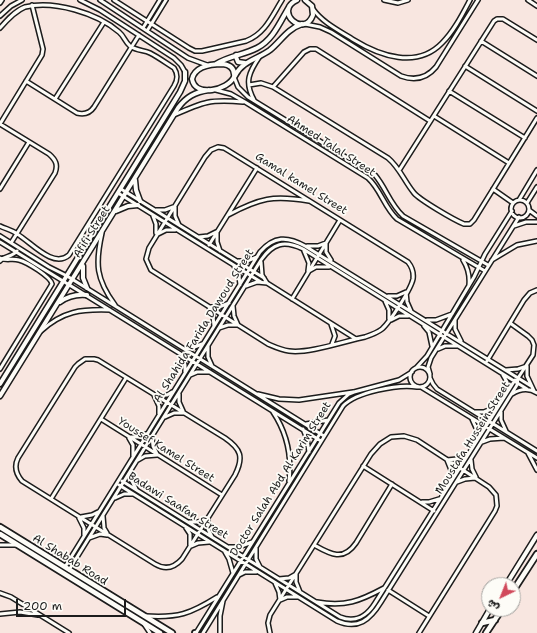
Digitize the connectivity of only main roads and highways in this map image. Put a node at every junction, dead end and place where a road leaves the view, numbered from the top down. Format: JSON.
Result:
{"nodes":[{"id":1,"x":0,"y":527,"type":"edge"},
{"id":2,"x":0,"y":534,"type":"edge"},
{"id":3,"x":537,"y":554,"type":"edge"},
{"id":4,"x":521,"y":579,"type":"edge"},
{"id":5,"x":497,"y":617,"type":"edge"},
{"id":6,"x":495,"y":620,"type":"junction"},
{"id":7,"x":482,"y":623,"type":"road end"},
{"id":8,"x":160,"y":633,"type":"edge"},
{"id":9,"x":172,"y":633,"type":"edge"},
{"id":10,"x":486,"y":633,"type":"edge"}],
"edges":[{"from":1,"to":9,"type":"main road","name":"Al Shabab Road"},
{"from":2,"to":8,"type":"main road","name":"Al Shabab Road"},
{"from":3,"to":4,"type":"main road"},
{"from":5,"to":6,"type":"main road"},
{"from":6,"to":7,"type":"main road"},
{"from":6,"to":10,"type":"main road"}]}
